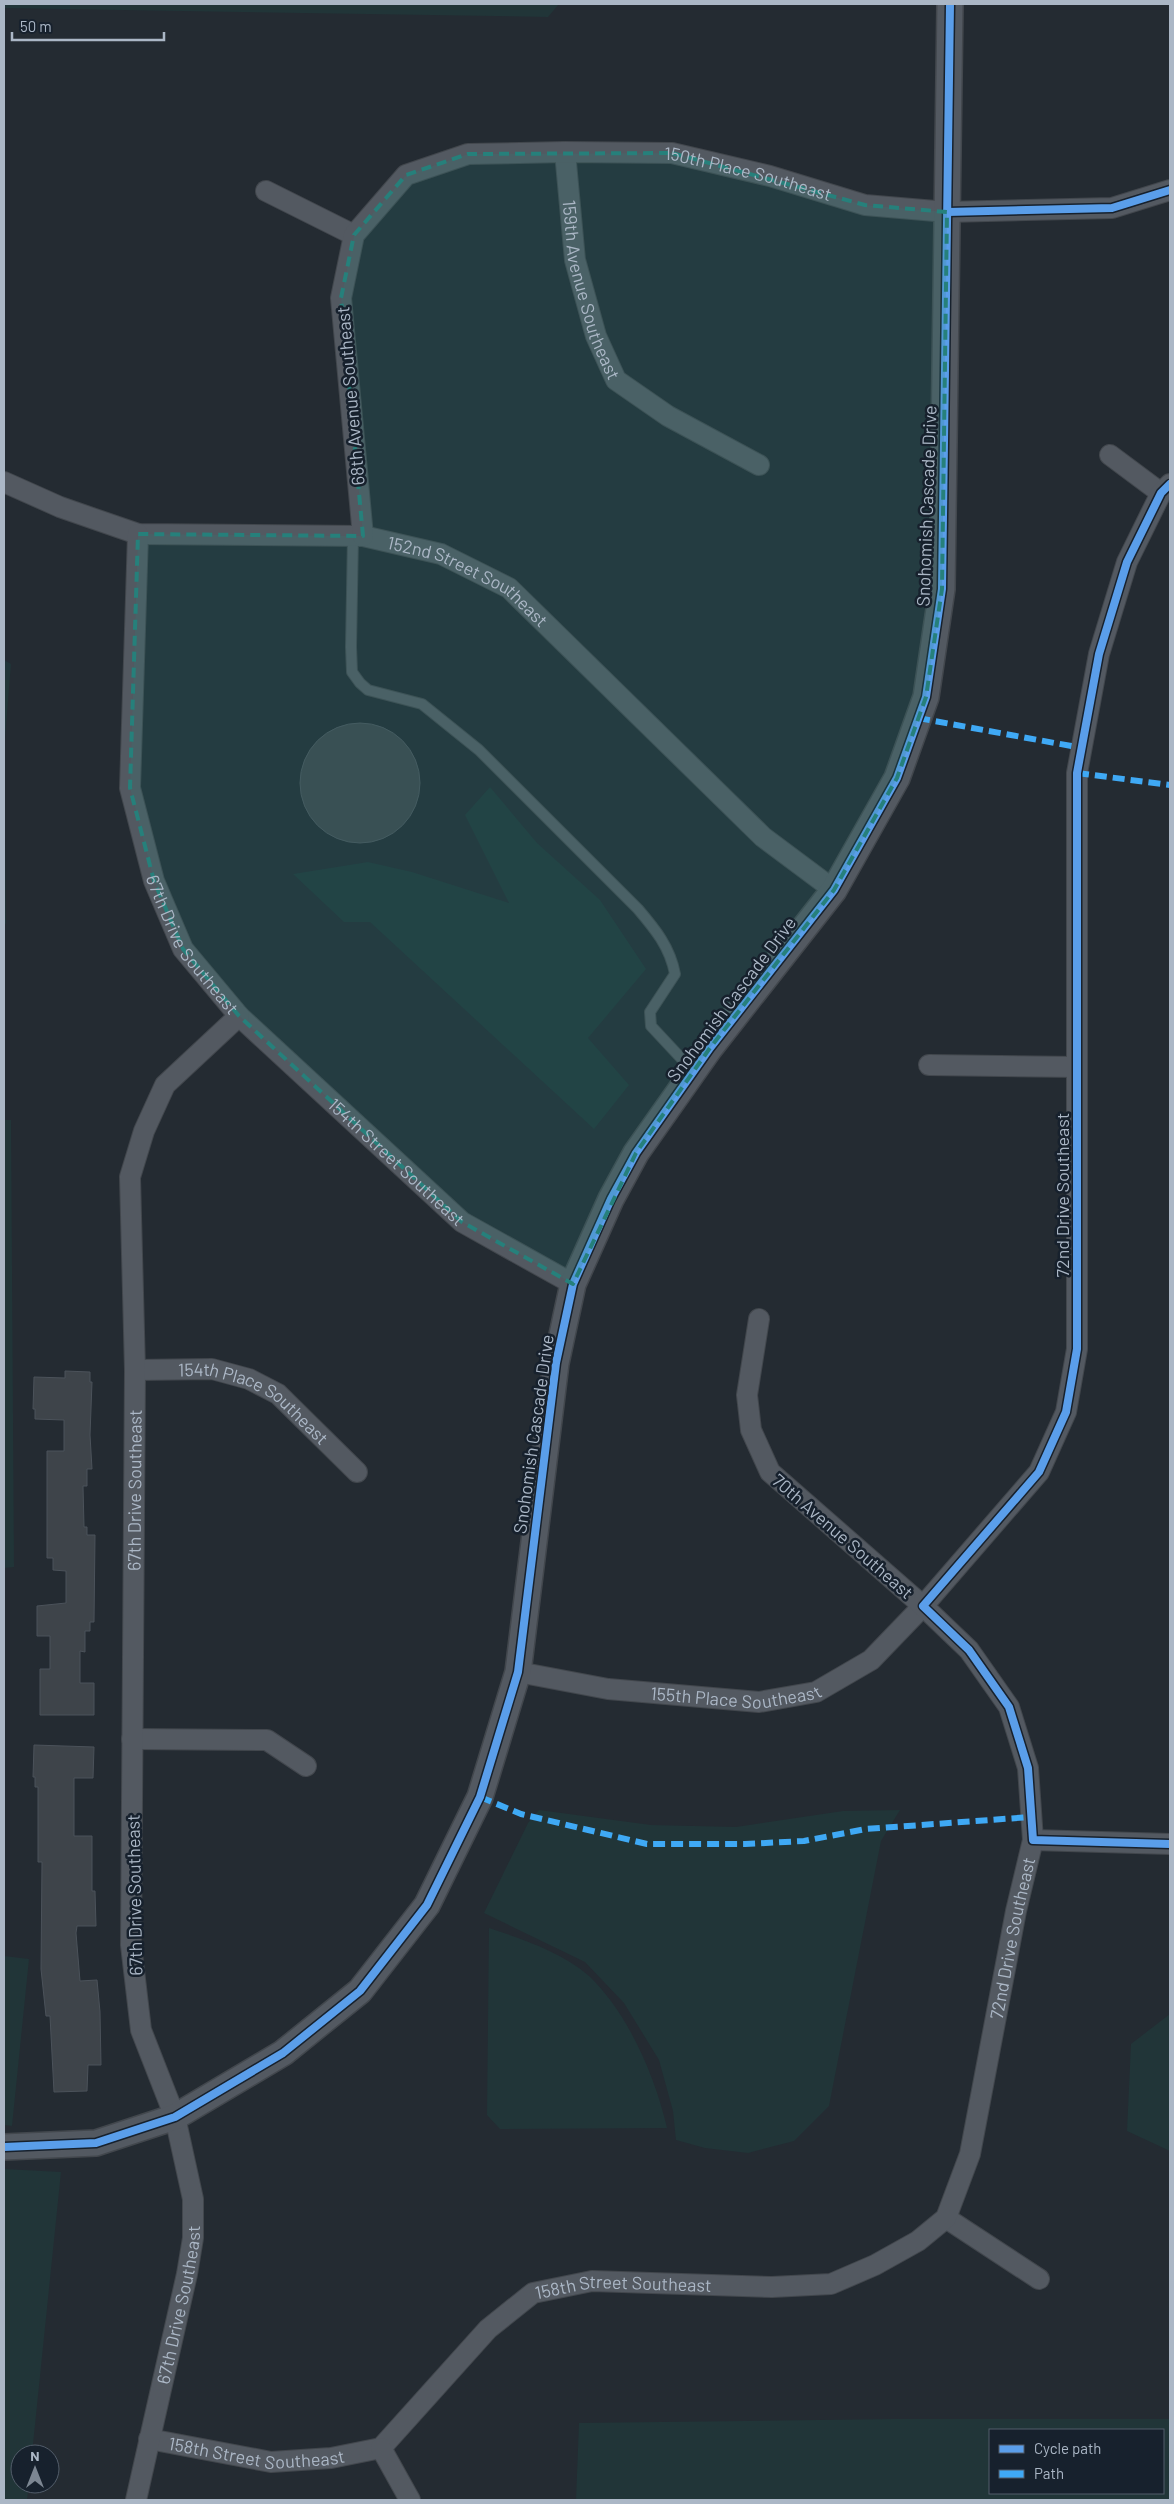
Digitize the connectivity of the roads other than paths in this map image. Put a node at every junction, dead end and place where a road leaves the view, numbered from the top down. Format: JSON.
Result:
{"nodes":[{"id":1,"x":950,"y":4,"type":"edge"},
{"id":2,"x":566,"y":152,"type":"junction"},
{"id":3,"x":1170,"y":190,"type":"edge"},
{"id":4,"x":266,"y":191,"type":"dead end"},
{"id":5,"x":947,"y":212,"type":"junction"},
{"id":6,"x":354,"y":235,"type":"junction"},
{"id":7,"x":1110,"y":455,"type":"dead end"},
{"id":8,"x":759,"y":465,"type":"dead end"},
{"id":9,"x":4,"y":482,"type":"edge"},
{"id":10,"x":1166,"y":488,"type":"edge"},
{"id":11,"x":138,"y":534,"type":"junction"},
{"id":12,"x":358,"y":536,"type":"junction"},
{"id":13,"x":834,"y":890,"type":"junction"},
{"id":14,"x":239,"y":1016,"type":"junction"},
{"id":15,"x":929,"y":1065,"type":"dead end"},
{"id":16,"x":1077,"y":1067,"type":"junction"},
{"id":17,"x":693,"y":1071,"type":"junction"},
{"id":18,"x":573,"y":1284,"type":"junction"},
{"id":19,"x":759,"y":1319,"type":"dead end"},
{"id":20,"x":135,"y":1370,"type":"junction"},
{"id":21,"x":357,"y":1472,"type":"dead end"},
{"id":22,"x":923,"y":1606,"type":"junction"},
{"id":23,"x":518,"y":1672,"type":"junction"},
{"id":24,"x":132,"y":1739,"type":"junction"},
{"id":25,"x":306,"y":1766,"type":"dead end"},
{"id":26,"x":1033,"y":1840,"type":"junction"},
{"id":27,"x":1170,"y":1844,"type":"edge"},
{"id":28,"x":175,"y":2117,"type":"junction"},
{"id":29,"x":4,"y":2147,"type":"edge"},
{"id":30,"x":946,"y":2218,"type":"junction"},
{"id":31,"x":1039,"y":2279,"type":"dead end"},
{"id":32,"x":149,"y":2439,"type":"junction"},
{"id":33,"x":381,"y":2448,"type":"junction"},
{"id":34,"x":136,"y":2500,"type":"edge"},
{"id":35,"x":410,"y":2500,"type":"edge"}],
"edges":[{"from":1,"to":5,"type":"street","name":"Snohomish Cascade Drive"},
{"from":2,"to":5,"type":"street","name":"150th Place Southeast"},
{"from":2,"to":6,"type":"street","name":"150th Place Southeast"},
{"from":2,"to":8,"type":"street","name":"159th Avenue Southeast"},
{"from":3,"to":5,"type":"street","name":"150th Place Southeast"},
{"from":4,"to":6,"type":"street"},
{"from":5,"to":13,"type":"street","name":"Snohomish Cascade Drive"},
{"from":6,"to":12,"type":"street","name":"68th Avenue Southeast"},
{"from":7,"to":10,"type":"street","name":"72nd Drive Southeast"},
{"from":9,"to":11,"type":"street","name":"152nd Street Southeast"},
{"from":10,"to":16,"type":"street","name":"72nd Drive Southeast"},
{"from":11,"to":12,"type":"street","name":"152nd Street Southeast"},
{"from":11,"to":14,"type":"street","name":"67th Drive Southeast"},
{"from":12,"to":13,"type":"street","name":"152nd Street Southeast"},
{"from":12,"to":17,"type":"lane"},
{"from":13,"to":17,"type":"street","name":"Snohomish Cascade Drive"},
{"from":14,"to":18,"type":"street","name":"154th Street Southeast"},
{"from":14,"to":20,"type":"street","name":"67th Drive Southeast"},
{"from":15,"to":16,"type":"street"},
{"from":16,"to":22,"type":"street","name":"72nd Drive Southeast"},
{"from":17,"to":18,"type":"street","name":"Snohomish Cascade Drive"},
{"from":18,"to":23,"type":"street","name":"Snohomish Cascade Drive"},
{"from":19,"to":22,"type":"street","name":"70th Avenue Southeast"},
{"from":20,"to":21,"type":"street","name":"154th Place Southeast"},
{"from":20,"to":24,"type":"street","name":"67th Drive Southeast"},
{"from":22,"to":23,"type":"street","name":"155th Place Southeast"},
{"from":22,"to":26,"type":"street","name":"72nd Drive Southeast"},
{"from":23,"to":28,"type":"street","name":"Snohomish Cascade Drive"},
{"from":24,"to":25,"type":"street"},
{"from":24,"to":28,"type":"street","name":"67th Drive Southeast"},
{"from":26,"to":27,"type":"street"},
{"from":26,"to":30,"type":"street","name":"72nd Drive Southeast"},
{"from":28,"to":29,"type":"street","name":"Snohomish Cascade Drive"},
{"from":28,"to":32,"type":"street","name":"67th Drive Southeast"},
{"from":30,"to":31,"type":"street"},
{"from":30,"to":33,"type":"street","name":"158th Street Southeast"},
{"from":32,"to":33,"type":"street","name":"158th Street Southeast"},
{"from":32,"to":34,"type":"street","name":"67th Drive Southeast"},
{"from":33,"to":35,"type":"street"}]}
